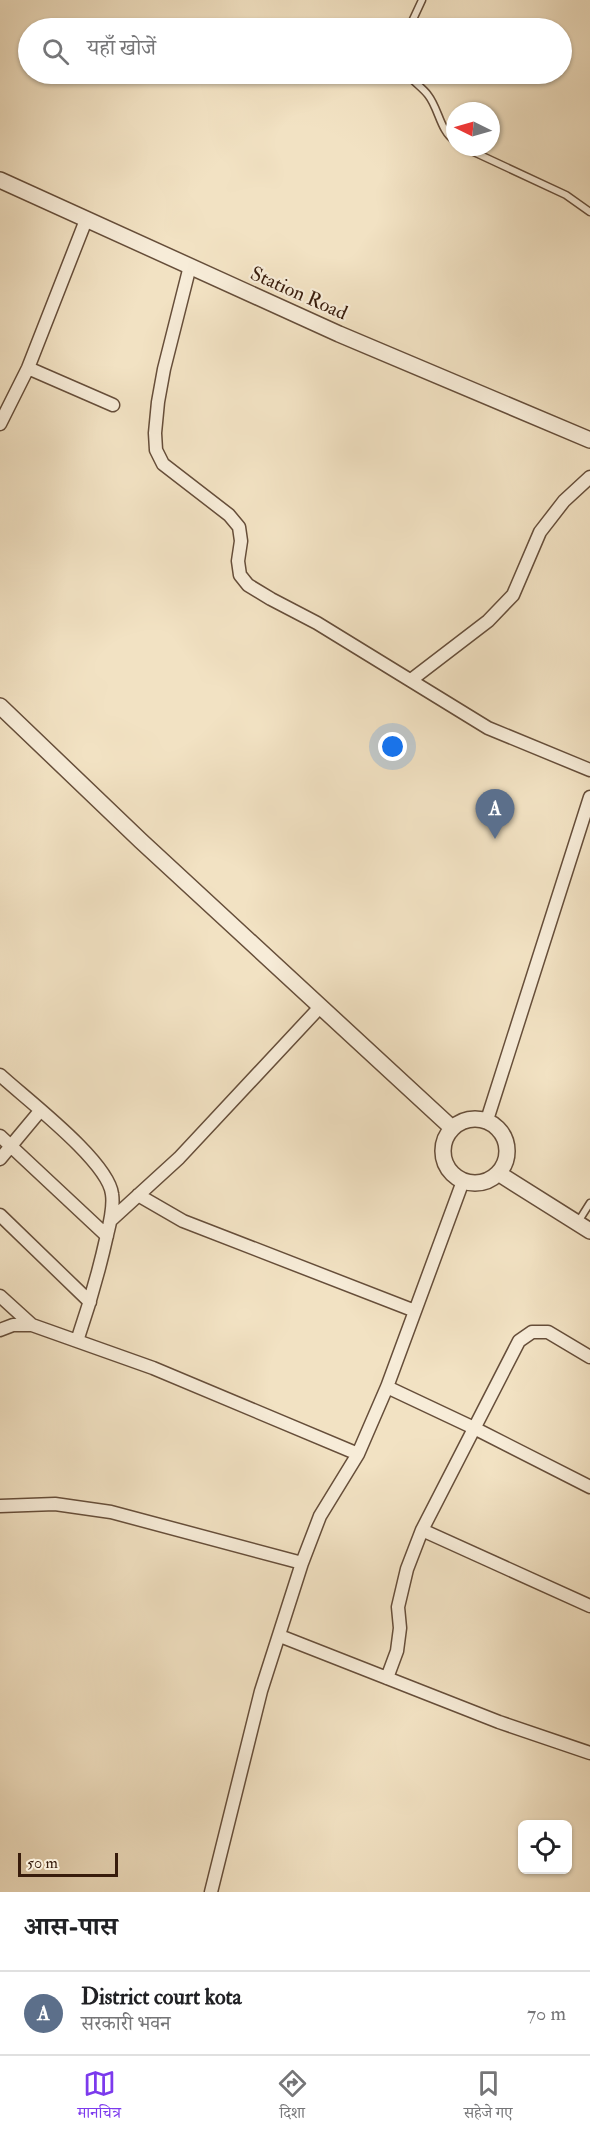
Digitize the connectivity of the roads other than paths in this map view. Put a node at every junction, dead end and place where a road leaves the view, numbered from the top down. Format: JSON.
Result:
{"nodes":[{"id":1,"x":422,"y":0,"type":"edge"},
{"id":2,"x":414,"y":18,"type":"edge"},
{"id":3,"x":417,"y":84,"type":"edge"},
{"id":4,"x":446,"y":131,"type":"edge"},
{"id":5,"x":482,"y":156,"type":"edge"},
{"id":6,"x":0,"y":180,"type":"edge"},
{"id":7,"x":590,"y":212,"type":"edge"},
{"id":8,"x":86,"y":219,"type":"junction"},
{"id":9,"x":190,"y":266,"type":"junction"},
{"id":10,"x":28,"y":369,"type":"junction"},
{"id":11,"x":113,"y":405,"type":"dead end"},
{"id":12,"x":0,"y":424,"type":"edge"},
{"id":13,"x":588,"y":438,"type":"edge"},
{"id":14,"x":590,"y":477,"type":"edge"},
{"id":15,"x":411,"y":680,"type":"junction"},
{"id":16,"x":0,"y":706,"type":"edge"},
{"id":17,"x":590,"y":770,"type":"edge"},
{"id":18,"x":590,"y":797,"type":"edge"},
{"id":19,"x":320,"y":1007,"type":"junction"},
{"id":20,"x":0,"y":1075,"type":"edge"},
{"id":21,"x":40,"y":1111,"type":"junction"},
{"id":22,"x":487,"y":1120,"type":"junction"},
{"id":23,"x":452,"y":1128,"type":"junction"},
{"id":24,"x":0,"y":1136,"type":"edge"},
{"id":25,"x":10,"y":1146,"type":"junction"},
{"id":26,"x":0,"y":1159,"type":"edge"},
{"id":27,"x":498,"y":1173,"type":"junction"},
{"id":28,"x":463,"y":1181,"type":"junction"},
{"id":29,"x":138,"y":1196,"type":"junction"},
{"id":30,"x":590,"y":1203,"type":"edge"},
{"id":31,"x":0,"y":1215,"type":"edge"},
{"id":32,"x":110,"y":1221,"type":"junction"},
{"id":33,"x":584,"y":1227,"type":"edge"},
{"id":34,"x":107,"y":1236,"type":"junction"},
{"id":35,"x":0,"y":1296,"type":"edge"},
{"id":36,"x":90,"y":1302,"type":"junction"},
{"id":37,"x":415,"y":1311,"type":"junction"},
{"id":38,"x":32,"y":1325,"type":"junction"},
{"id":39,"x":0,"y":1330,"type":"edge"},
{"id":40,"x":77,"y":1341,"type":"junction"},
{"id":41,"x":590,"y":1357,"type":"edge"},
{"id":42,"x":387,"y":1387,"type":"junction"},
{"id":43,"x":474,"y":1428,"type":"junction"},
{"id":44,"x":358,"y":1454,"type":"junction"},
{"id":45,"x":590,"y":1487,"type":"edge"},
{"id":46,"x":0,"y":1506,"type":"edge"},
{"id":47,"x":422,"y":1530,"type":"junction"},
{"id":48,"x":302,"y":1563,"type":"junction"},
{"id":49,"x":590,"y":1606,"type":"edge"},
{"id":50,"x":280,"y":1636,"type":"junction"},
{"id":51,"x":387,"y":1678,"type":"junction"},
{"id":52,"x":590,"y":1752,"type":"edge"},
{"id":53,"x":211,"y":1892,"type":"edge"}],
"edges":[{"from":1,"to":2,"type":"lane"},
{"from":3,"to":4,"type":"lane"},
{"from":5,"to":7,"type":"lane"},
{"from":6,"to":8,"type":"street","name":"Station Road"},
{"from":8,"to":9,"type":"street","name":"Station Road"},
{"from":8,"to":10,"type":"street"},
{"from":9,"to":13,"type":"street","name":"Station Road"},
{"from":9,"to":15,"type":"street"},
{"from":10,"to":11,"type":"street"},
{"from":10,"to":12,"type":"street"},
{"from":14,"to":15,"type":"street"},
{"from":15,"to":17,"type":"street"},
{"from":16,"to":19,"type":"street"},
{"from":18,"to":22,"type":"street"},
{"from":19,"to":23,"type":"street"},
{"from":19,"to":29,"type":"street"},
{"from":20,"to":21,"type":"street"},
{"from":21,"to":25,"type":"street"},
{"from":21,"to":32,"type":"street"},
{"from":22,"to":23,"type":"street"},
{"from":22,"to":27,"type":"street"},
{"from":23,"to":28,"type":"street"},
{"from":24,"to":25,"type":"street"},
{"from":25,"to":26,"type":"street"},
{"from":25,"to":34,"type":"street"},
{"from":27,"to":28,"type":"street"},
{"from":27,"to":33,"type":"street"},
{"from":28,"to":37,"type":"street"},
{"from":29,"to":32,"type":"street"},
{"from":29,"to":37,"type":"street"},
{"from":30,"to":33,"type":"lane"},
{"from":31,"to":36,"type":"street"},
{"from":32,"to":34,"type":"street"},
{"from":34,"to":36,"type":"street"},
{"from":35,"to":38,"type":"street"},
{"from":36,"to":40,"type":"street"},
{"from":37,"to":42,"type":"street"},
{"from":38,"to":39,"type":"street"},
{"from":38,"to":40,"type":"street"},
{"from":40,"to":44,"type":"street"},
{"from":41,"to":43,"type":"street"},
{"from":42,"to":43,"type":"street"},
{"from":42,"to":44,"type":"street"},
{"from":43,"to":45,"type":"street"},
{"from":43,"to":47,"type":"street"},
{"from":44,"to":48,"type":"street"},
{"from":46,"to":48,"type":"street"},
{"from":47,"to":49,"type":"street"},
{"from":47,"to":51,"type":"street"},
{"from":48,"to":50,"type":"street"},
{"from":50,"to":51,"type":"street"},
{"from":50,"to":53,"type":"street"},
{"from":51,"to":52,"type":"street"}]}
